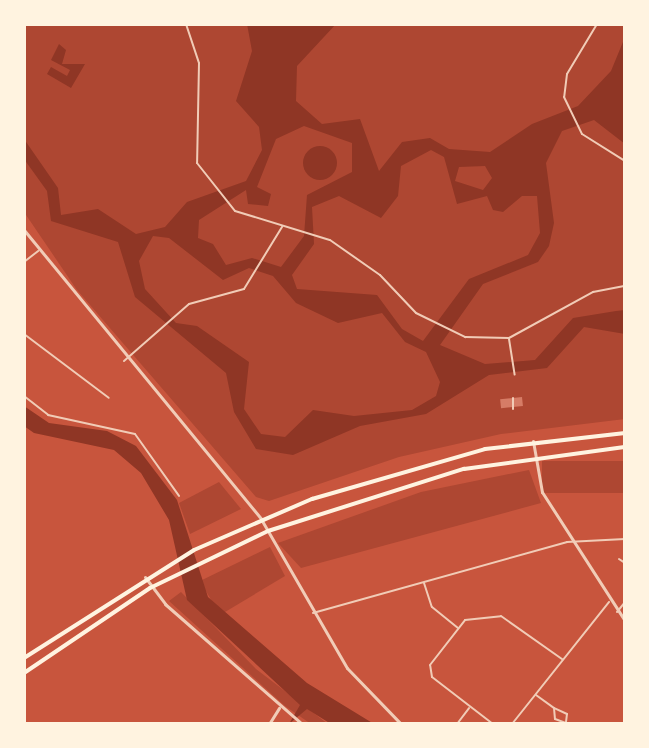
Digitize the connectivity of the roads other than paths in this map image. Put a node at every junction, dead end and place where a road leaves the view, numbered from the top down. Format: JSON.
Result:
{"nodes":[{"id":1,"x":186,"y":24,"type":"edge"},
{"id":2,"x":597,"y":24,"type":"edge"},
{"id":3,"x":625,"y":161,"type":"edge"},
{"id":4,"x":283,"y":226,"type":"junction"},
{"id":5,"x":24,"y":230,"type":"edge"},
{"id":6,"x":38,"y":251,"type":"junction"},
{"id":7,"x":24,"y":262,"type":"edge"},
{"id":8,"x":625,"y":286,"type":"edge"},
{"id":9,"x":24,"y":334,"type":"edge"},
{"id":10,"x":509,"y":338,"type":"junction"},
{"id":11,"x":124,"y":361,"type":"junction"},
{"id":12,"x":514,"y":374,"type":"dead end"},
{"id":13,"x":24,"y":396,"type":"edge"},
{"id":14,"x":109,"y":398,"type":"dead end"},
{"id":15,"x":513,"y":398,"type":"dead end"},
{"id":16,"x":513,"y":409,"type":"dead end"},
{"id":17,"x":625,"y":433,"type":"edge"},
{"id":18,"x":533,"y":441,"type":"junction"},
{"id":19,"x":625,"y":447,"type":"edge"},
{"id":20,"x":536,"y":456,"type":"junction"},
{"id":21,"x":179,"y":496,"type":"dead end"},
{"id":22,"x":261,"y":519,"type":"junction"},
{"id":23,"x":268,"y":531,"type":"junction"},
{"id":24,"x":625,"y":539,"type":"edge"},
{"id":25,"x":567,"y":542,"type":"junction"},
{"id":26,"x":619,"y":559,"type":"dead end"},
{"id":27,"x":625,"y":563,"type":"edge"},
{"id":28,"x":145,"y":577,"type":"junction"},
{"id":29,"x":424,"y":581,"type":"junction"},
{"id":30,"x":150,"y":588,"type":"junction"},
{"id":31,"x":609,"y":602,"type":"junction"},
{"id":32,"x":625,"y":602,"type":"edge"},
{"id":33,"x":617,"y":612,"type":"junction"},
{"id":34,"x":313,"y":613,"type":"junction"},
{"id":35,"x":625,"y":621,"type":"edge"},
{"id":36,"x":458,"y":628,"type":"junction"},
{"id":37,"x":24,"y":658,"type":"edge"},
{"id":38,"x":562,"y":659,"type":"junction"},
{"id":39,"x":24,"y":673,"type":"edge"},
{"id":40,"x":535,"y":694,"type":"junction"},
{"id":41,"x":470,"y":707,"type":"junction"},
{"id":42,"x":279,"y":708,"type":"junction"},
{"id":43,"x":554,"y":708,"type":"junction"},
{"id":44,"x":301,"y":723,"type":"edge"},
{"id":45,"x":567,"y":723,"type":"edge"},
{"id":46,"x":269,"y":724,"type":"edge"},
{"id":47,"x":401,"y":724,"type":"edge"},
{"id":48,"x":457,"y":724,"type":"edge"},
{"id":49,"x":493,"y":724,"type":"edge"},
{"id":50,"x":512,"y":724,"type":"edge"}],
"edges":[{"from":1,"to":4,"type":"street"},
{"from":2,"to":3,"type":"street"},
{"from":4,"to":10,"type":"street"},
{"from":4,"to":11,"type":"street"},
{"from":5,"to":6,"type":"street"},
{"from":6,"to":7,"type":"street"},
{"from":6,"to":11,"type":"street"},
{"from":8,"to":10,"type":"street"},
{"from":9,"to":14,"type":"street"},
{"from":10,"to":12,"type":"street"},
{"from":11,"to":22,"type":"street"},
{"from":13,"to":21,"type":"street"},
{"from":15,"to":16,"type":"street"},
{"from":17,"to":18,"type":"main road"},
{"from":18,"to":20,"type":"street"},
{"from":18,"to":22,"type":"main road"},
{"from":19,"to":20,"type":"main road"},
{"from":20,"to":23,"type":"main road"},
{"from":20,"to":25,"type":"street"},
{"from":22,"to":23,"type":"street"},
{"from":22,"to":28,"type":"main road"},
{"from":23,"to":30,"type":"main road"},
{"from":23,"to":34,"type":"street"},
{"from":24,"to":25,"type":"street"},
{"from":25,"to":29,"type":"street"},
{"from":25,"to":31,"type":"street"},
{"from":26,"to":27,"type":"street"},
{"from":28,"to":30,"type":"street"},
{"from":28,"to":37,"type":"main road"},
{"from":29,"to":34,"type":"street"},
{"from":29,"to":36,"type":"street"},
{"from":30,"to":39,"type":"main road"},
{"from":30,"to":42,"type":"street"},
{"from":31,"to":33,"type":"street"},
{"from":31,"to":38,"type":"street"},
{"from":32,"to":33,"type":"street"},
{"from":33,"to":35,"type":"street"},
{"from":34,"to":47,"type":"street"},
{"from":36,"to":38,"type":"street"},
{"from":36,"to":41,"type":"street"},
{"from":38,"to":40,"type":"street"},
{"from":40,"to":43,"type":"street"},
{"from":40,"to":50,"type":"street"},
{"from":41,"to":48,"type":"street"},
{"from":41,"to":49,"type":"street"},
{"from":42,"to":44,"type":"street"},
{"from":42,"to":46,"type":"street"},
{"from":43,"to":45,"type":"street"},
{"from":43,"to":45,"type":"street"}]}
